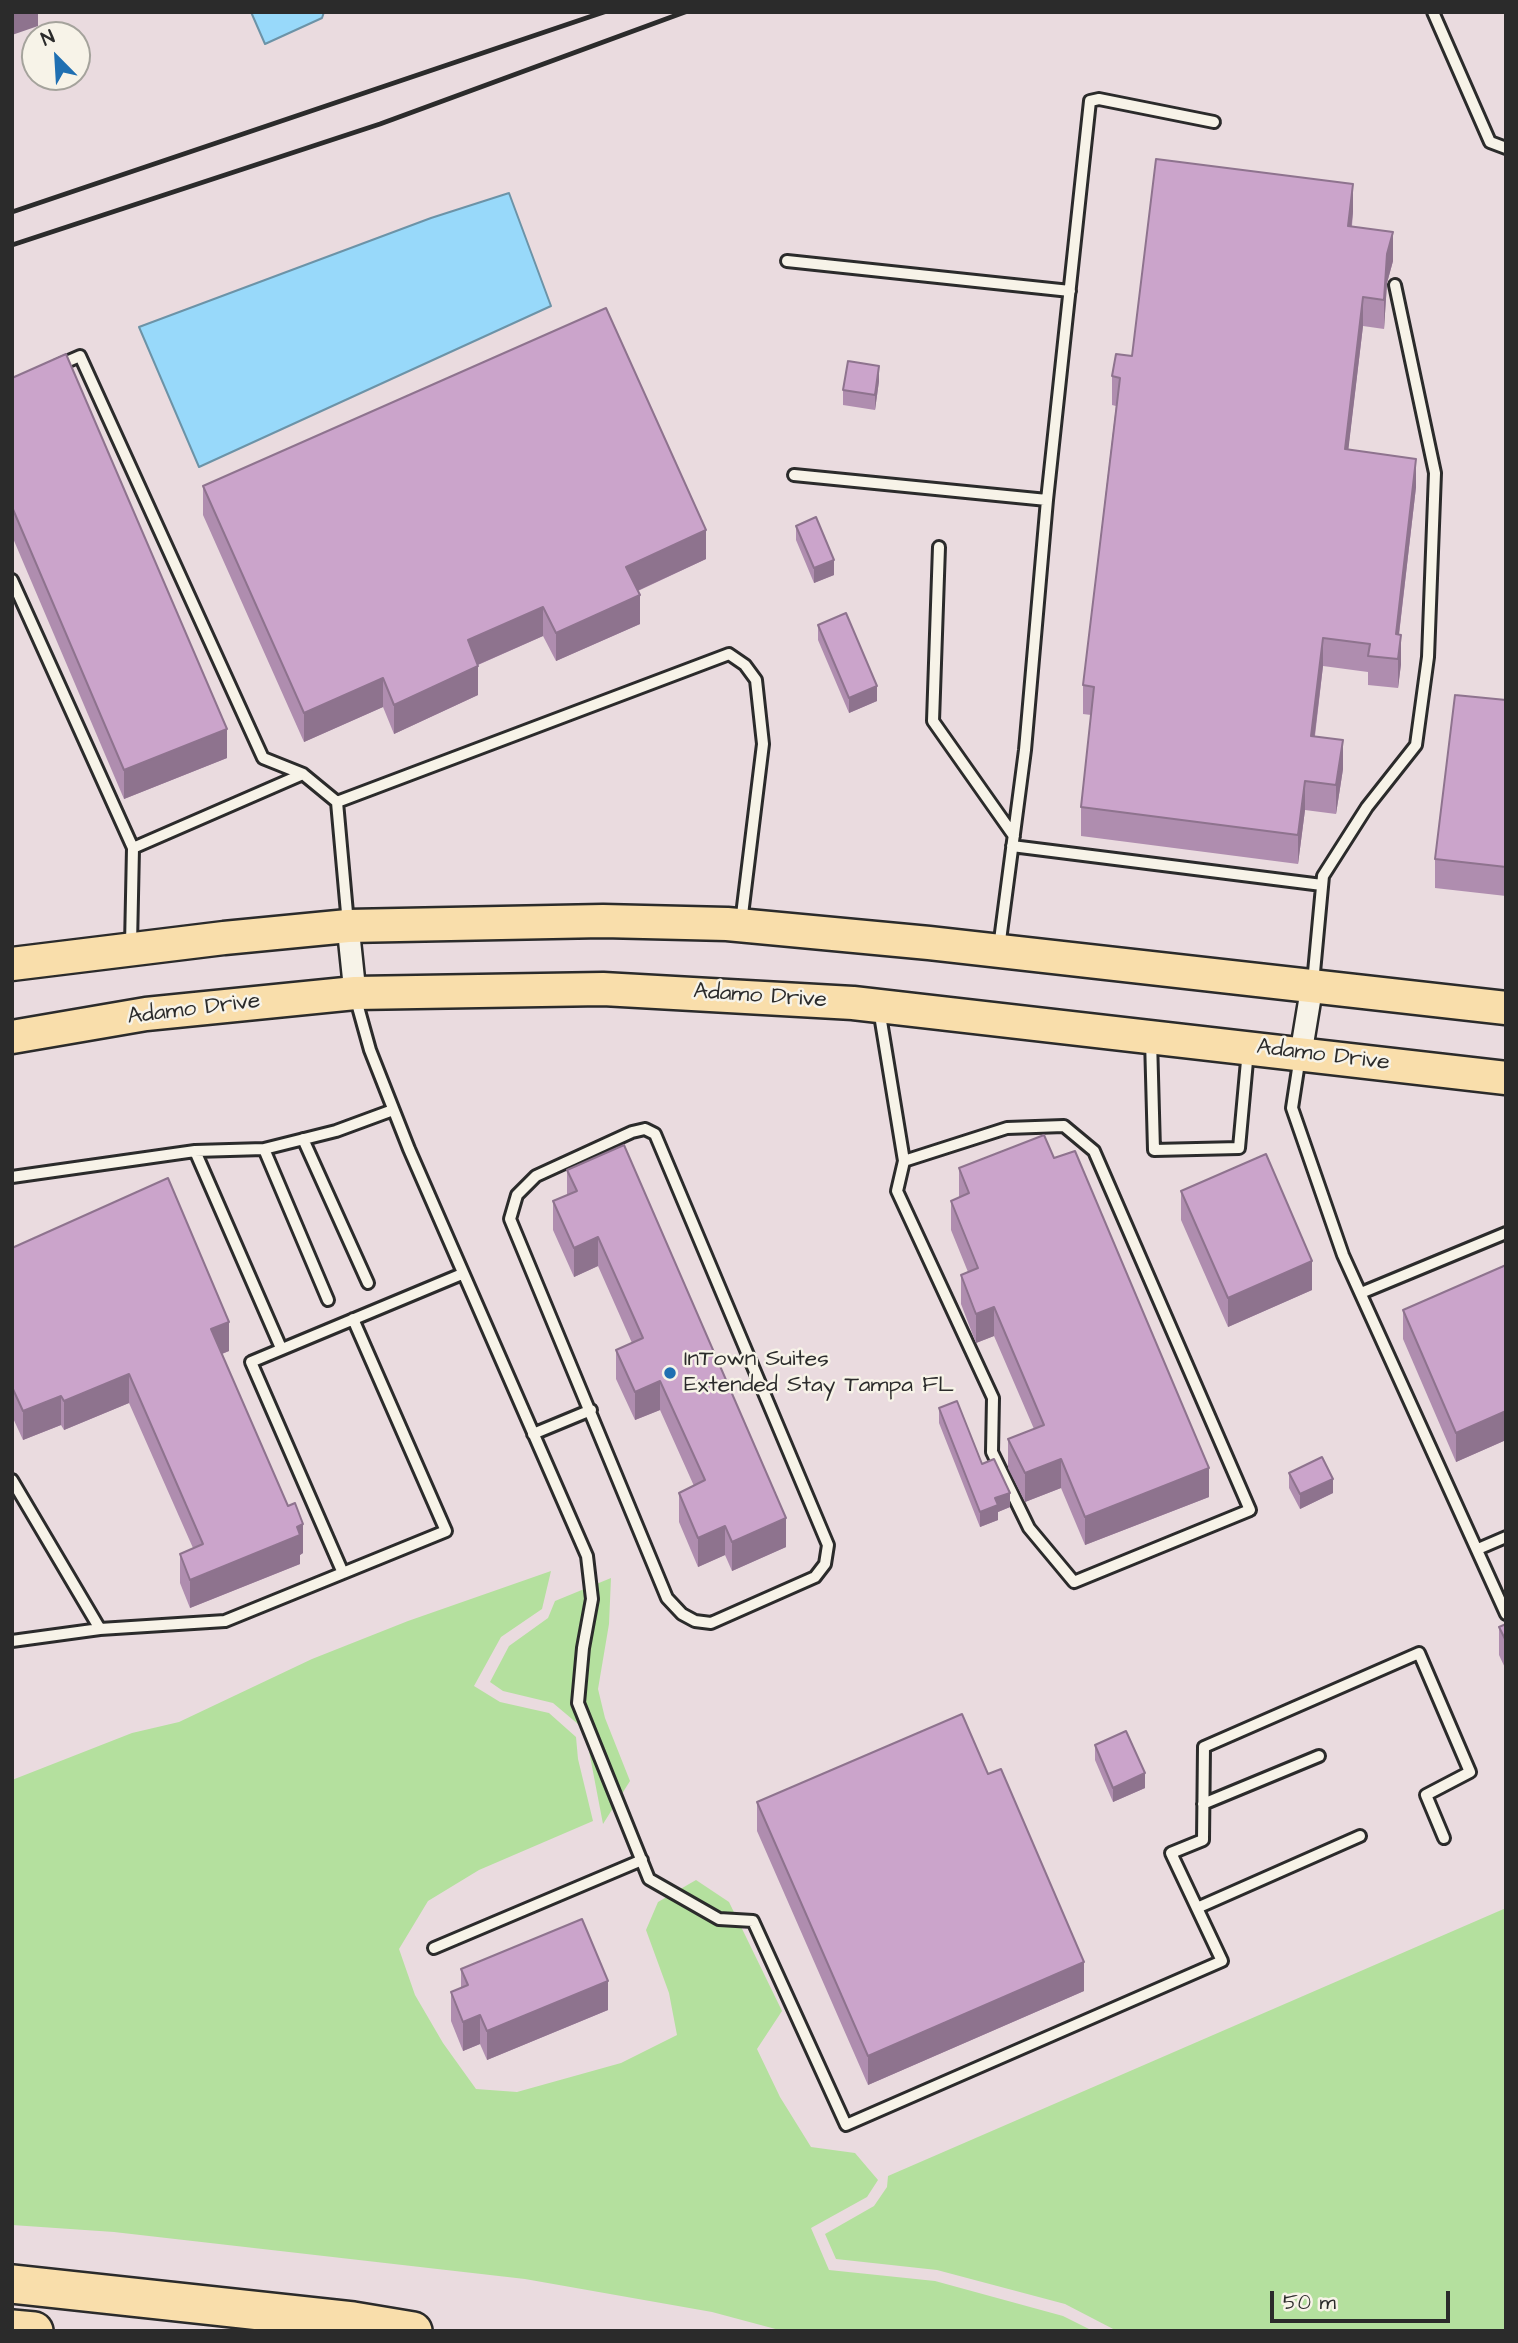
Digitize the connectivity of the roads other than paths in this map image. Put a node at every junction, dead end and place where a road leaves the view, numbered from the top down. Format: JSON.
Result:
{"nodes":[{"id":1,"x":1433,"y":12,"type":"edge"},
{"id":2,"x":1214,"y":122,"type":"dead end"},
{"id":3,"x":1506,"y":148,"type":"edge"},
{"id":4,"x":787,"y":261,"type":"dead end"},
{"id":5,"x":1395,"y":285,"type":"dead end"},
{"id":6,"x":1070,"y":291,"type":"junction"},
{"id":7,"x":46,"y":370,"type":"edge"},
{"id":8,"x":794,"y":475,"type":"dead end"},
{"id":9,"x":1047,"y":500,"type":"junction"},
{"id":10,"x":939,"y":548,"type":"dead end"},
{"id":11,"x":12,"y":580,"type":"edge"},
{"id":12,"x":303,"y":774,"type":"junction"},
{"id":13,"x":337,"y":802,"type":"junction"},
{"id":14,"x":1013,"y":841,"type":"junction"},
{"id":15,"x":133,"y":848,"type":"junction"},
{"id":16,"x":1322,"y":885,"type":"junction"},
{"id":17,"x":348,"y":926,"type":"junction"},
{"id":18,"x":741,"y":926,"type":"junction"},
{"id":19,"x":131,"y":948,"type":"junction"},
{"id":20,"x":998,"y":951,"type":"junction"},
{"id":21,"x":12,"y":964,"type":"edge"},
{"id":22,"x":1312,"y":986,"type":"junction"},
{"id":23,"x":355,"y":993,"type":"junction"},
{"id":24,"x":878,"y":1006,"type":"junction"},
{"id":25,"x":1506,"y":1008,"type":"edge"},
{"id":26,"x":1150,"y":1036,"type":"junction"},
{"id":27,"x":12,"y":1037,"type":"edge"},
{"id":28,"x":1248,"y":1047,"type":"junction"},
{"id":29,"x":1301,"y":1053,"type":"junction"},
{"id":30,"x":1506,"y":1078,"type":"edge"},
{"id":31,"x":393,"y":1110,"type":"junction"},
{"id":32,"x":303,"y":1139,"type":"junction"},
{"id":33,"x":264,"y":1149,"type":"junction"},
{"id":34,"x":195,"y":1151,"type":"junction"},
{"id":35,"x":904,"y":1161,"type":"junction"},
{"id":36,"x":12,"y":1177,"type":"edge"},
{"id":37,"x":1506,"y":1233,"type":"edge"},
{"id":38,"x":462,"y":1274,"type":"junction"},
{"id":39,"x":368,"y":1283,"type":"dead end"},
{"id":40,"x":1361,"y":1293,"type":"junction"},
{"id":41,"x":328,"y":1300,"type":"dead end"},
{"id":42,"x":353,"y":1319,"type":"junction"},
{"id":43,"x":281,"y":1348,"type":"junction"},
{"id":44,"x":591,"y":1410,"type":"junction"},
{"id":45,"x":533,"y":1434,"type":"junction"},
{"id":46,"x":12,"y":1480,"type":"edge"},
{"id":47,"x":1506,"y":1536,"type":"edge"},
{"id":48,"x":1478,"y":1549,"type":"junction"},
{"id":49,"x":343,"y":1573,"type":"junction"},
{"id":50,"x":1506,"y":1614,"type":"edge"},
{"id":51,"x":100,"y":1629,"type":"junction"},
{"id":52,"x":12,"y":1641,"type":"edge"},
{"id":53,"x":1319,"y":1756,"type":"dead end"},
{"id":54,"x":1203,"y":1804,"type":"junction"},
{"id":55,"x":1360,"y":1836,"type":"dead end"},
{"id":56,"x":1444,"y":1838,"type":"dead end"},
{"id":57,"x":642,"y":1860,"type":"junction"},
{"id":58,"x":1196,"y":1908,"type":"junction"},
{"id":59,"x":434,"y":1948,"type":"dead end"},
{"id":60,"x":12,"y":2284,"type":"edge"},
{"id":61,"x":12,"y":2329,"type":"edge"},
{"id":62,"x":34,"y":2331,"type":"edge"},
{"id":63,"x":413,"y":2331,"type":"edge"}],
"edges":[{"from":1,"to":3,"type":"lane"},
{"from":2,"to":6,"type":"lane"},
{"from":4,"to":6,"type":"lane"},
{"from":5,"to":16,"type":"lane"},
{"from":6,"to":9,"type":"lane"},
{"from":7,"to":12,"type":"lane"},
{"from":8,"to":9,"type":"lane"},
{"from":9,"to":14,"type":"lane"},
{"from":10,"to":14,"type":"lane"},
{"from":11,"to":15,"type":"lane"},
{"from":12,"to":13,"type":"lane"},
{"from":12,"to":15,"type":"lane"},
{"from":13,"to":17,"type":"lane"},
{"from":13,"to":18,"type":"lane"},
{"from":14,"to":16,"type":"lane"},
{"from":14,"to":20,"type":"lane"},
{"from":15,"to":19,"type":"lane"},
{"from":16,"to":22,"type":"lane"},
{"from":17,"to":18,"type":"main road"},
{"from":17,"to":19,"type":"main road"},
{"from":17,"to":23,"type":"street"},
{"from":18,"to":20,"type":"main road"},
{"from":19,"to":21,"type":"main road"},
{"from":20,"to":22,"type":"main road"},
{"from":22,"to":25,"type":"main road"},
{"from":22,"to":29,"type":"street"},
{"from":23,"to":24,"type":"main road","name":"Adamo Drive"},
{"from":23,"to":27,"type":"main road","name":"Adamo Drive"},
{"from":23,"to":31,"type":"lane"},
{"from":24,"to":26,"type":"main road","name":"Adamo Drive"},
{"from":24,"to":35,"type":"lane"},
{"from":26,"to":28,"type":"main road","name":"Adamo Drive"},
{"from":26,"to":28,"type":"lane"},
{"from":28,"to":29,"type":"main road","name":"Adamo Drive"},
{"from":29,"to":30,"type":"main road","name":"Adamo Drive"},
{"from":29,"to":40,"type":"lane"},
{"from":31,"to":32,"type":"lane"},
{"from":31,"to":38,"type":"lane"},
{"from":32,"to":33,"type":"lane"},
{"from":32,"to":39,"type":"lane"},
{"from":33,"to":34,"type":"lane"},
{"from":33,"to":41,"type":"lane"},
{"from":34,"to":36,"type":"lane"},
{"from":34,"to":43,"type":"lane"},
{"from":35,"to":35,"type":"lane"},
{"from":37,"to":40,"type":"lane"},
{"from":38,"to":42,"type":"lane"},
{"from":38,"to":45,"type":"lane"},
{"from":40,"to":48,"type":"lane"},
{"from":42,"to":43,"type":"lane"},
{"from":42,"to":49,"type":"lane"},
{"from":43,"to":49,"type":"lane"},
{"from":44,"to":44,"type":"lane"},
{"from":44,"to":45,"type":"lane"},
{"from":45,"to":57,"type":"lane"},
{"from":46,"to":51,"type":"lane"},
{"from":47,"to":48,"type":"lane"},
{"from":48,"to":50,"type":"lane"},
{"from":49,"to":51,"type":"lane"},
{"from":51,"to":52,"type":"lane"},
{"from":53,"to":54,"type":"lane"},
{"from":54,"to":56,"type":"lane"},
{"from":54,"to":58,"type":"lane"},
{"from":55,"to":58,"type":"lane"},
{"from":57,"to":58,"type":"lane"},
{"from":57,"to":59,"type":"lane"},
{"from":60,"to":63,"type":"highway"},
{"from":61,"to":62,"type":"highway"}]}
